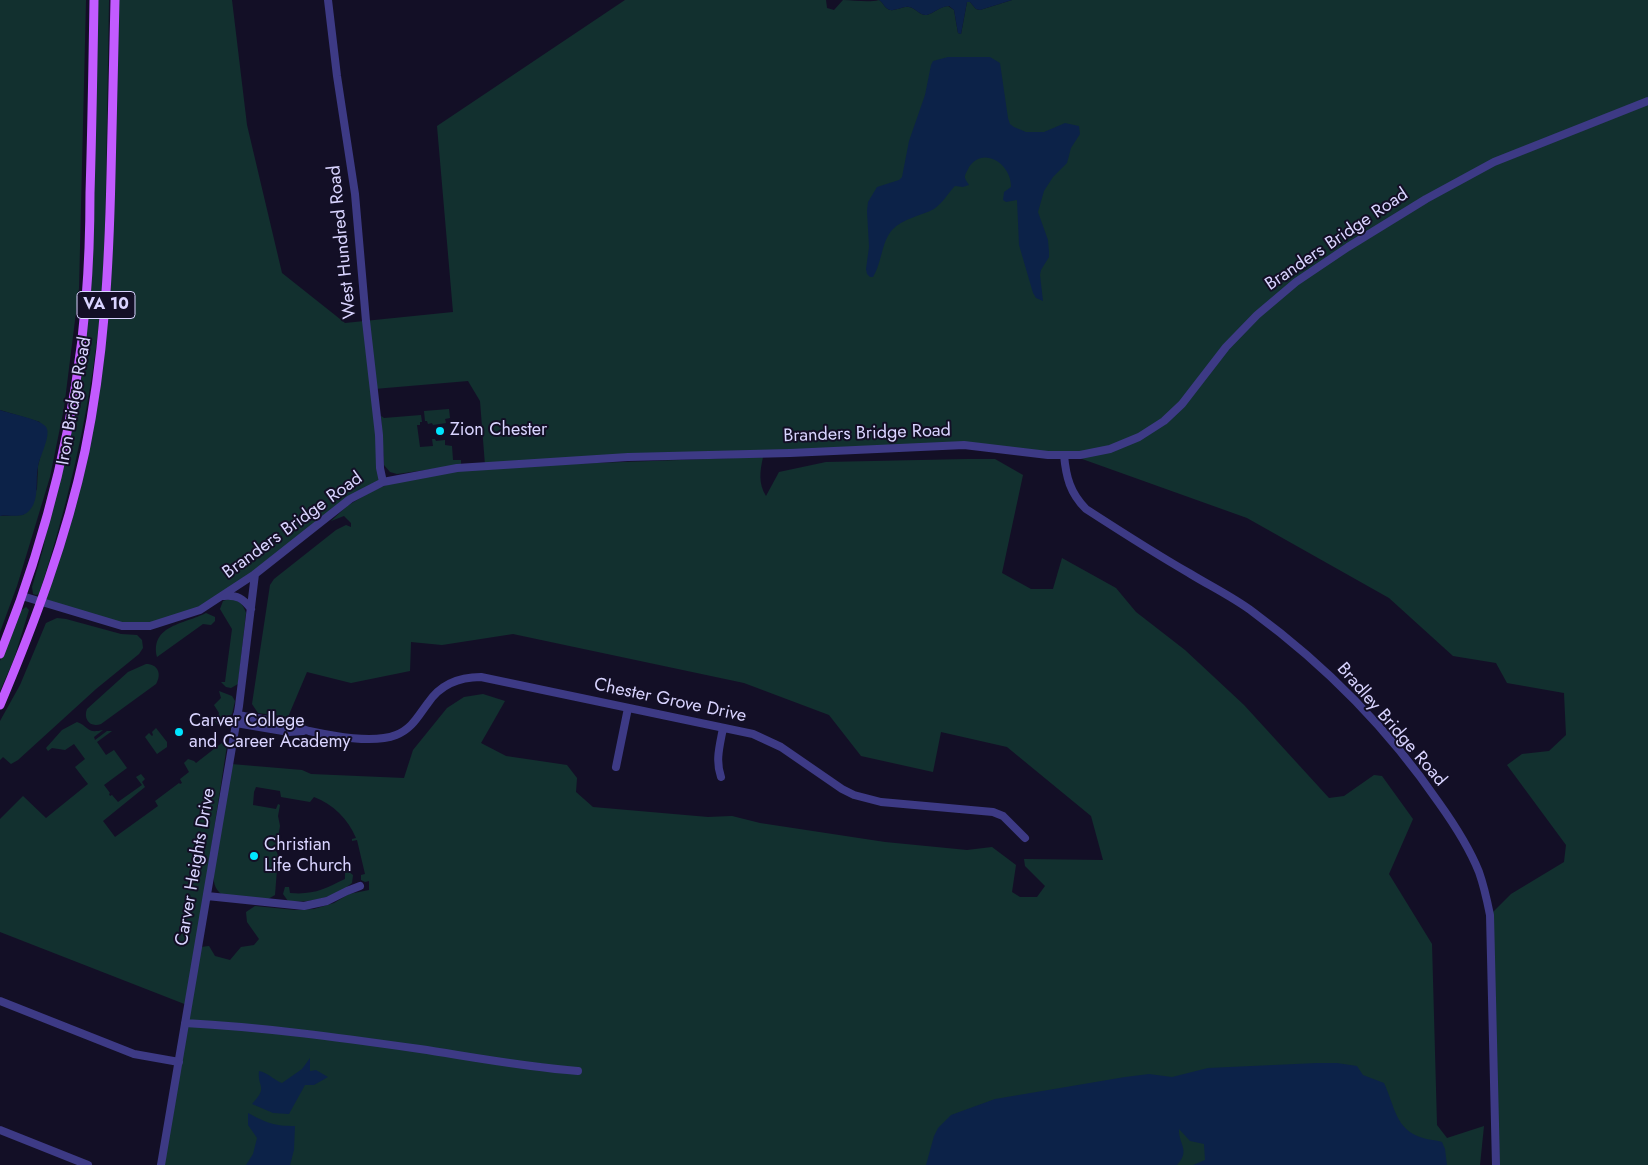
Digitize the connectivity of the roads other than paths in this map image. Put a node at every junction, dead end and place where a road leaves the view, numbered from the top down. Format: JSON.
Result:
{"nodes":[{"id":1,"x":94,"y":0,"type":"edge"},
{"id":2,"x":115,"y":0,"type":"edge"},
{"id":3,"x":328,"y":0,"type":"edge"},
{"id":4,"x":1648,"y":101,"type":"edge"},
{"id":5,"x":1064,"y":455,"type":"junction"},
{"id":6,"x":383,"y":482,"type":"junction"},
{"id":7,"x":255,"y":574,"type":"junction"},
{"id":8,"x":22,"y":596,"type":"junction"},
{"id":9,"x":222,"y":596,"type":"junction"},
{"id":10,"x":41,"y":603,"type":"junction"},
{"id":11,"x":251,"y":608,"type":"junction"},
{"id":12,"x":0,"y":654,"type":"edge"},
{"id":13,"x":0,"y":705,"type":"edge"},
{"id":14,"x":628,"y":708,"type":"junction"},
{"id":15,"x":237,"y":719,"type":"junction"},
{"id":16,"x":723,"y":728,"type":"junction"},
{"id":17,"x":616,"y":767,"type":"dead end"},
{"id":18,"x":721,"y":777,"type":"dead end"},
{"id":19,"x":1026,"y":838,"type":"dead end"},
{"id":20,"x":360,"y":886,"type":"dead end"},
{"id":21,"x":207,"y":896,"type":"junction"},
{"id":22,"x":0,"y":1001,"type":"edge"},
{"id":23,"x":185,"y":1023,"type":"junction"},
{"id":24,"x":179,"y":1062,"type":"junction"},
{"id":25,"x":578,"y":1071,"type":"dead end"},
{"id":26,"x":0,"y":1130,"type":"edge"},
{"id":27,"x":88,"y":1165,"type":"edge"},
{"id":28,"x":161,"y":1165,"type":"edge"},
{"id":29,"x":1496,"y":1165,"type":"edge"}],
"edges":[{"from":1,"to":8,"type":"main road","name":"Iron Bridge Road","number":"VA 10"},
{"from":2,"to":10,"type":"main road","name":"Iron Bridge Road","number":"VA 10"},
{"from":3,"to":6,"type":"street","name":"West Hundred Road"},
{"from":4,"to":5,"type":"street","name":"Branders Bridge Road"},
{"from":5,"to":6,"type":"street","name":"Branders Bridge Road"},
{"from":5,"to":29,"type":"street","name":"Bradley Bridge Road"},
{"from":6,"to":7,"type":"street","name":"Branders Bridge Road"},
{"from":7,"to":9,"type":"street","name":"Branders Bridge Road"},
{"from":7,"to":11,"type":"street","name":"Carver Heights Drive"},
{"from":8,"to":10,"type":"street","name":"Branders Bridge Road"},
{"from":8,"to":12,"type":"main road","name":"Iron Bridge Road","number":"VA 10"},
{"from":9,"to":10,"type":"street","name":"Branders Bridge Road"},
{"from":9,"to":11,"type":"street"},
{"from":10,"to":13,"type":"main road","name":"Iron Bridge Road","number":"VA 10"},
{"from":11,"to":15,"type":"street","name":"Carver Heights Drive"},
{"from":14,"to":15,"type":"street","name":"Chester Grove Drive"},
{"from":14,"to":16,"type":"street","name":"Chester Grove Drive"},
{"from":14,"to":17,"type":"street"},
{"from":15,"to":21,"type":"street","name":"Carver Heights Drive"},
{"from":16,"to":18,"type":"street"},
{"from":16,"to":19,"type":"street","name":"Chester Grove Drive"},
{"from":20,"to":21,"type":"street"},
{"from":21,"to":23,"type":"street","name":"Carver Heights Drive"},
{"from":22,"to":24,"type":"street"},
{"from":23,"to":24,"type":"street","name":"Carver Heights Drive"},
{"from":23,"to":25,"type":"street"},
{"from":24,"to":28,"type":"street","name":"Carver Heights Drive"},
{"from":26,"to":27,"type":"street"}]}
